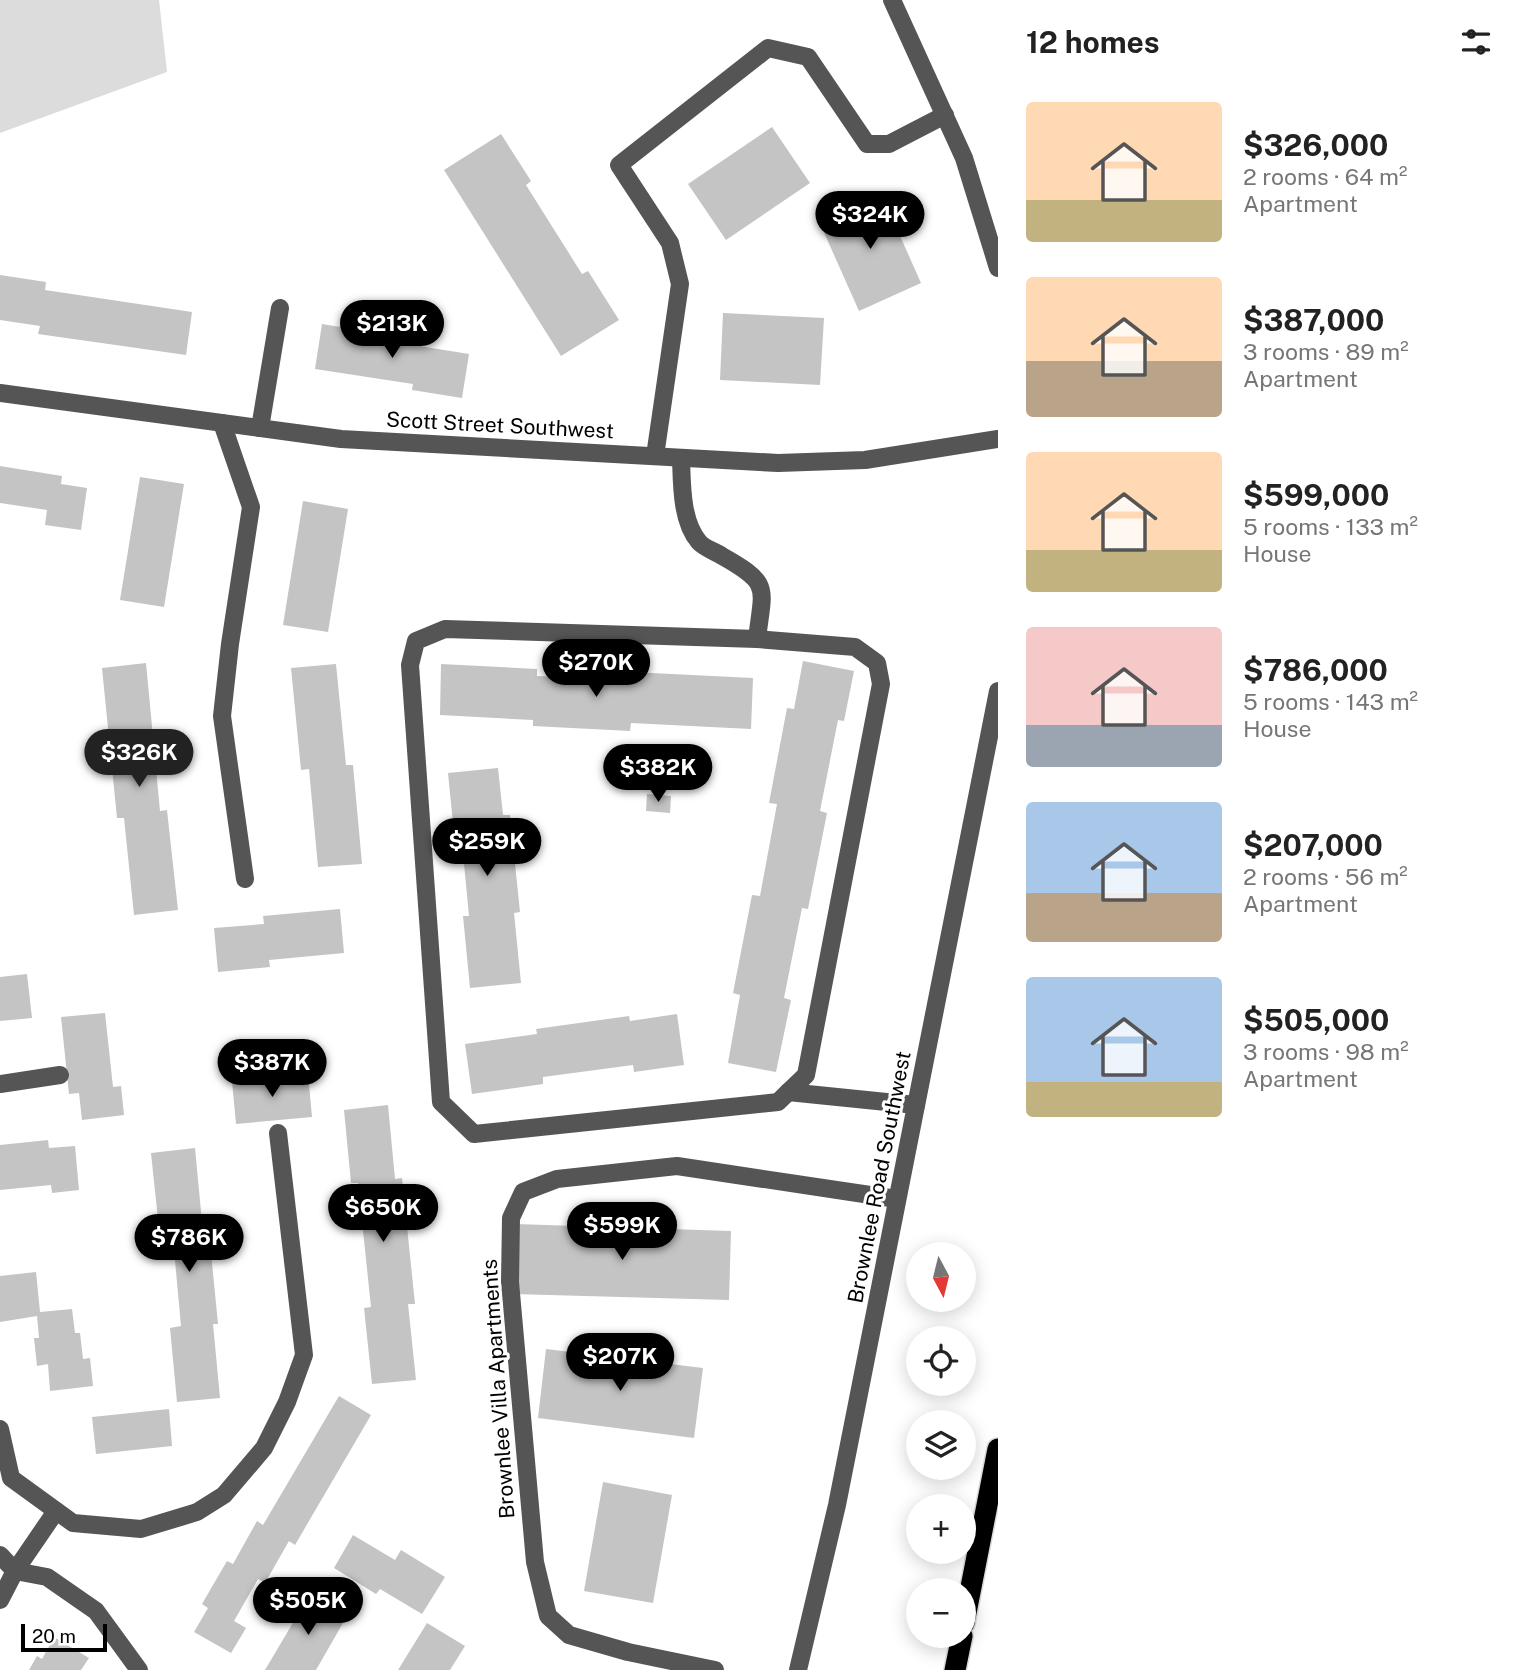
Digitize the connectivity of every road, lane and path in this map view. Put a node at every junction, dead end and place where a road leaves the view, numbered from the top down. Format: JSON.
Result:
{"nodes":[{"id":1,"x":892,"y":0,"type":"edge"},
{"id":2,"x":945,"y":115,"type":"junction"},
{"id":3,"x":998,"y":268,"type":"edge"},
{"id":4,"x":280,"y":308,"type":"dead end"},
{"id":5,"x":0,"y":393,"type":"edge"},
{"id":6,"x":222,"y":423,"type":"junction"},
{"id":7,"x":260,"y":428,"type":"junction"},
{"id":8,"x":998,"y":439,"type":"edge"},
{"id":9,"x":655,"y":456,"type":"junction"},
{"id":10,"x":681,"y":458,"type":"junction"},
{"id":11,"x":757,"y":639,"type":"junction"},
{"id":12,"x":998,"y":691,"type":"edge"},
{"id":13,"x":245,"y":879,"type":"dead end"},
{"id":14,"x":60,"y":1075,"type":"dead end"},
{"id":15,"x":0,"y":1084,"type":"edge"},
{"id":16,"x":788,"y":1092,"type":"junction"},
{"id":17,"x":916,"y":1105,"type":"junction"},
{"id":18,"x":278,"y":1133,"type":"dead end"},
{"id":19,"x":897,"y":1199,"type":"junction"},
{"id":20,"x":0,"y":1429,"type":"edge"},
{"id":21,"x":998,"y":1449,"type":"edge"},
{"id":22,"x":56,"y":1511,"type":"junction"},
{"id":23,"x":0,"y":1555,"type":"edge"},
{"id":24,"x":15,"y":1572,"type":"junction"},
{"id":25,"x":973,"y":1578,"type":"edge"},
{"id":26,"x":0,"y":1600,"type":"edge"},
{"id":27,"x":960,"y":1648,"type":"edge"},
{"id":28,"x":139,"y":1670,"type":"edge"},
{"id":29,"x":715,"y":1670,"type":"edge"},
{"id":30,"x":798,"y":1670,"type":"edge"},
{"id":31,"x":955,"y":1670,"type":"edge"}],
"edges":[{"from":1,"to":2,"type":"street"},
{"from":2,"to":3,"type":"street"},
{"from":2,"to":9,"type":"street"},
{"from":4,"to":7,"type":"street"},
{"from":5,"to":6,"type":"street","name":"Scott Street Southwest"},
{"from":6,"to":7,"type":"street","name":"Scott Street Southwest"},
{"from":6,"to":13,"type":"street"},
{"from":7,"to":9,"type":"street","name":"Scott Street Southwest"},
{"from":8,"to":10,"type":"street","name":"Scott Street Southwest"},
{"from":9,"to":10,"type":"street","name":"Scott Street Southwest"},
{"from":10,"to":11,"type":"street"},
{"from":11,"to":16,"type":"street"},
{"from":11,"to":16,"type":"street"},
{"from":12,"to":17,"type":"street","name":"Brownlee Road Southwest"},
{"from":14,"to":15,"type":"street"},
{"from":16,"to":17,"type":"street"},
{"from":17,"to":19,"type":"street","name":"Brownlee Road Southwest"},
{"from":18,"to":22,"type":"street"},
{"from":19,"to":29,"type":"street","name":"Brownlee Villa Apartments"},
{"from":19,"to":30,"type":"street","name":"Brownlee Road Southwest"},
{"from":20,"to":22,"type":"street"},
{"from":21,"to":25,"type":"highway"},
{"from":22,"to":24,"type":"street"},
{"from":23,"to":24,"type":"street"},
{"from":24,"to":26,"type":"street"},
{"from":24,"to":28,"type":"street"},
{"from":27,"to":31,"type":"highway"}]}
